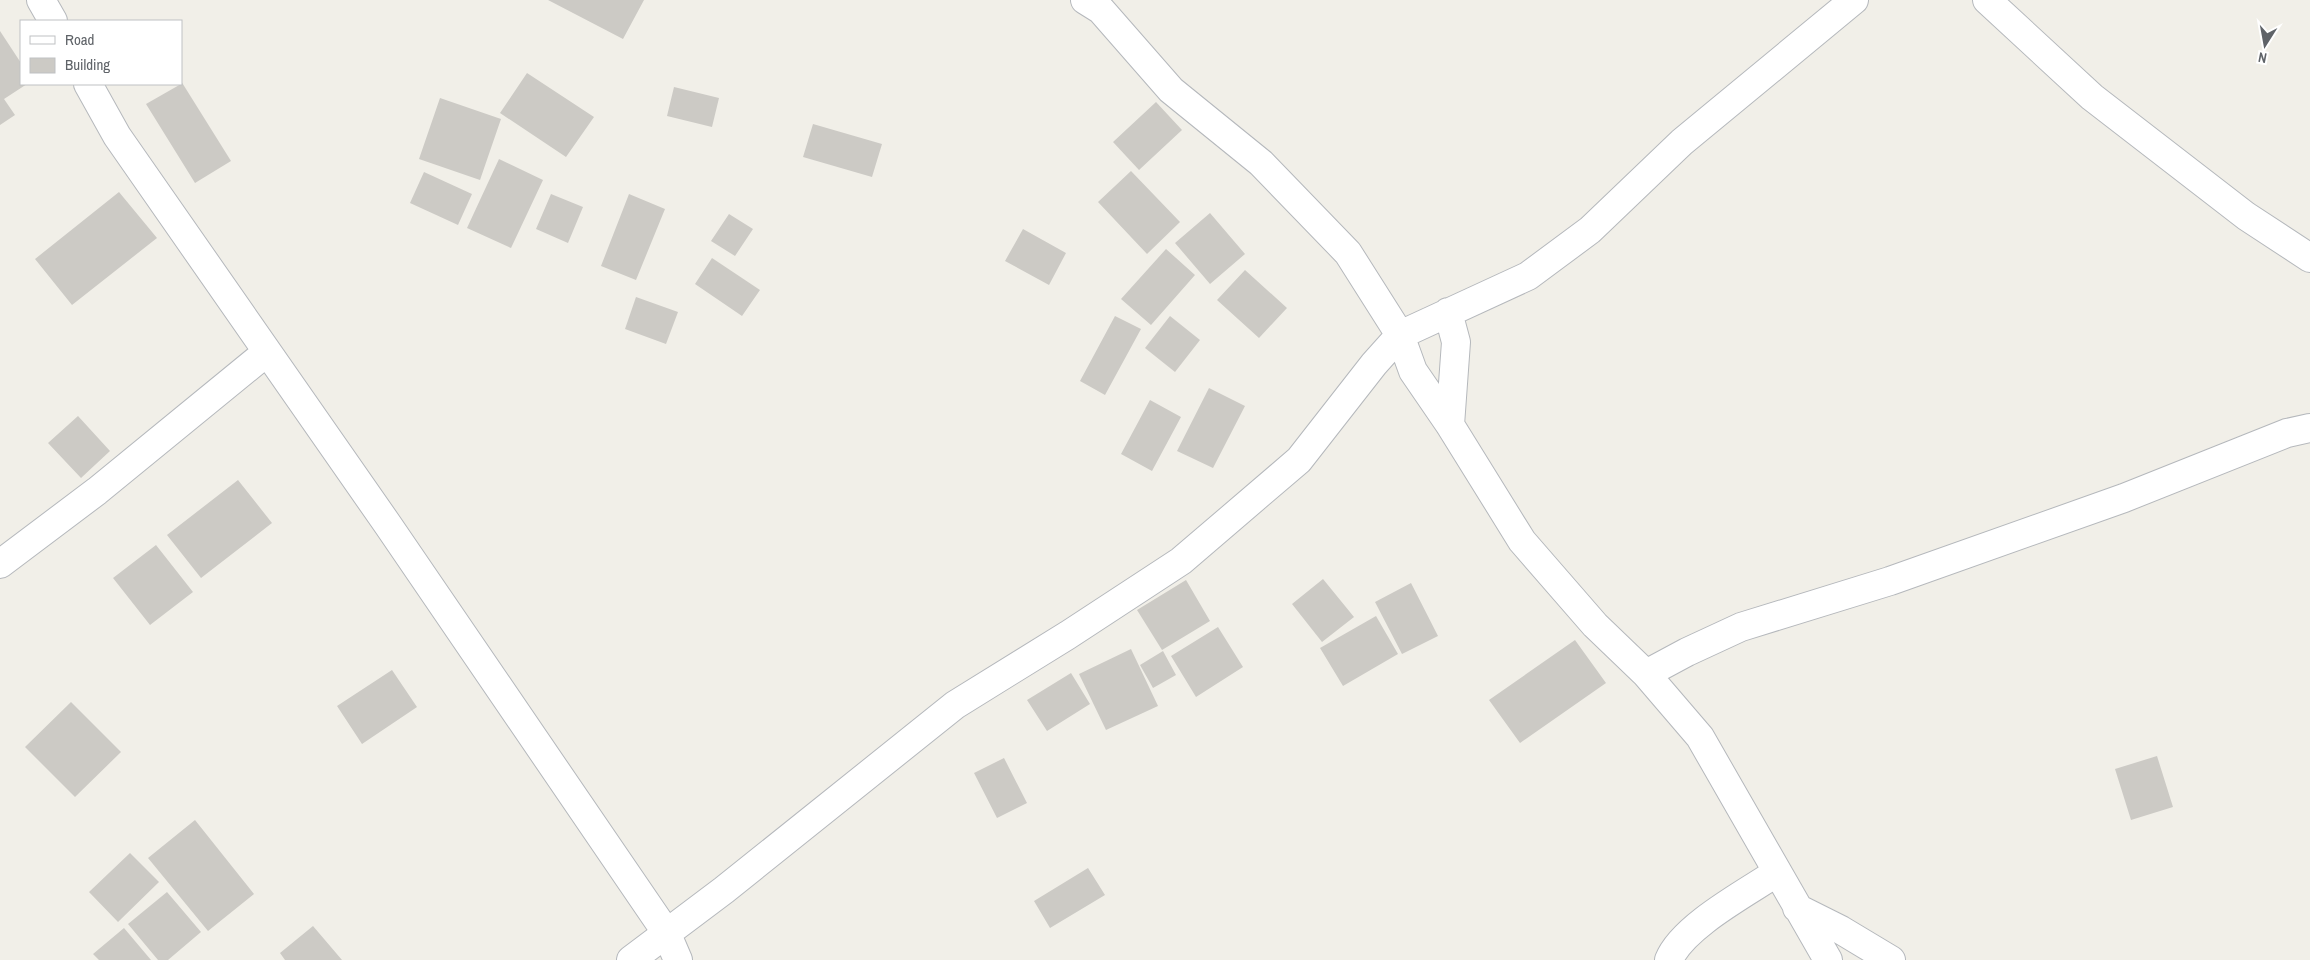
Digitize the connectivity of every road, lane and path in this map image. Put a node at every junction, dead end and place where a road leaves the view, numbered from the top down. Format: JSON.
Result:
{"nodes":[{"id":1,"x":41,"y":0,"type":"edge"},
{"id":2,"x":1085,"y":0,"type":"edge"},
{"id":3,"x":1854,"y":0,"type":"edge"},
{"id":4,"x":1987,"y":0,"type":"edge"},
{"id":5,"x":52,"y":20,"type":"edge"},
{"id":6,"x":89,"y":85,"type":"edge"},
{"id":7,"x":2310,"y":258,"type":"edge"},
{"id":8,"x":1448,"y":312,"type":"junction"},
{"id":9,"x":1400,"y":335,"type":"junction"},
{"id":10,"x":267,"y":352,"type":"junction"},
{"id":11,"x":1450,"y":425,"type":"junction"},
{"id":12,"x":2310,"y":428,"type":"edge"},
{"id":13,"x":0,"y":564,"type":"edge"},
{"id":14,"x":1646,"y":674,"type":"junction"},
{"id":15,"x":1776,"y":874,"type":"junction"},
{"id":16,"x":1797,"y":908,"type":"junction"},
{"id":17,"x":666,"y":932,"type":"junction"},
{"id":18,"x":631,"y":960,"type":"edge"},
{"id":19,"x":678,"y":960,"type":"edge"},
{"id":20,"x":1669,"y":960,"type":"edge"},
{"id":21,"x":1828,"y":960,"type":"edge"},
{"id":22,"x":1891,"y":960,"type":"edge"}],
"edges":[{"from":1,"to":5,"type":"street"},
{"from":2,"to":9,"type":"street"},
{"from":3,"to":8,"type":"street"},
{"from":4,"to":7,"type":"street"},
{"from":6,"to":10,"type":"street"},
{"from":8,"to":9,"type":"street"},
{"from":8,"to":11,"type":"street"},
{"from":9,"to":11,"type":"street"},
{"from":9,"to":17,"type":"street"},
{"from":10,"to":13,"type":"street"},
{"from":10,"to":17,"type":"street"},
{"from":11,"to":14,"type":"street"},
{"from":12,"to":14,"type":"street"},
{"from":14,"to":15,"type":"street"},
{"from":15,"to":16,"type":"street"},
{"from":15,"to":20,"type":"street"},
{"from":16,"to":21,"type":"street"},
{"from":16,"to":22,"type":"street"},
{"from":17,"to":18,"type":"street"},
{"from":17,"to":19,"type":"street"}]}
